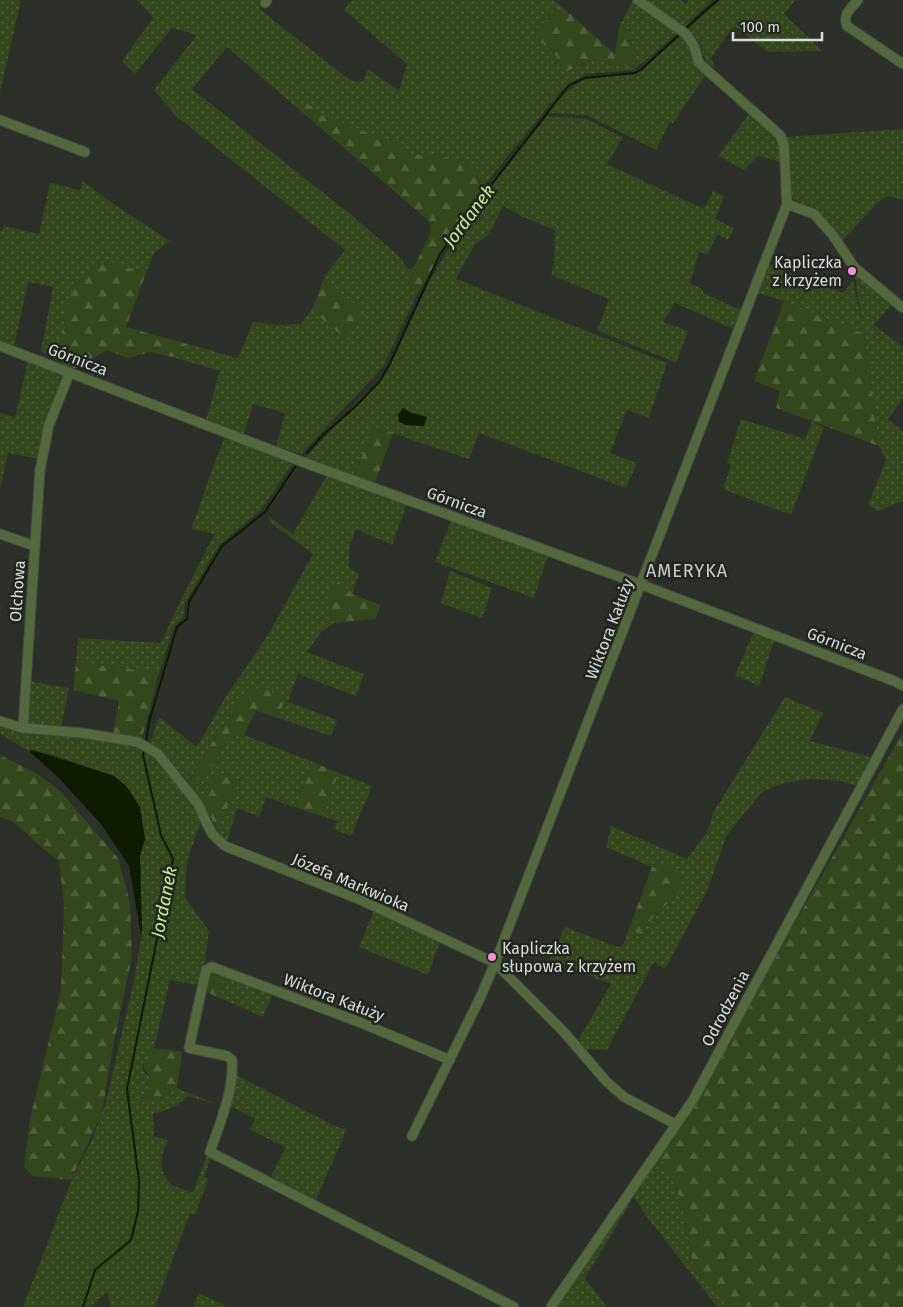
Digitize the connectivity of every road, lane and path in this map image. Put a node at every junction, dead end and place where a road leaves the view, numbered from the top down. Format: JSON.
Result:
{"nodes":[{"id":1,"x":638,"y":0,"type":"edge"},
{"id":2,"x":858,"y":0,"type":"edge"},
{"id":3,"x":903,"y":64,"type":"edge"},
{"id":4,"x":0,"y":120,"type":"edge"},
{"id":5,"x":85,"y":152,"type":"dead end"},
{"id":6,"x":787,"y":204,"type":"junction"},
{"id":7,"x":903,"y":308,"type":"edge"},
{"id":8,"x":0,"y":346,"type":"edge"},
{"id":9,"x":70,"y":372,"type":"junction"},
{"id":10,"x":0,"y":534,"type":"edge"},
{"id":11,"x":35,"y":546,"type":"junction"},
{"id":12,"x":642,"y":584,"type":"junction"},
{"id":13,"x":903,"y":686,"type":"edge"},
{"id":14,"x":903,"y":709,"type":"edge"},
{"id":15,"x":0,"y":722,"type":"edge"},
{"id":16,"x":23,"y":728,"type":"junction"},
{"id":17,"x":495,"y":963,"type":"junction"},
{"id":18,"x":450,"y":1060,"type":"junction"},
{"id":19,"x":675,"y":1124,"type":"junction"},
{"id":20,"x":412,"y":1136,"type":"dead end"},
{"id":21,"x":514,"y":1307,"type":"edge"},
{"id":22,"x":551,"y":1307,"type":"edge"}],
"edges":[{"from":1,"to":6,"type":"street"},
{"from":2,"to":3,"type":"street"},
{"from":4,"to":5,"type":"street"},
{"from":6,"to":7,"type":"street"},
{"from":6,"to":12,"type":"street","name":"Wiktora Kałuży"},
{"from":8,"to":9,"type":"street","name":"Górnicza"},
{"from":9,"to":11,"type":"street","name":"Olchowa"},
{"from":9,"to":12,"type":"street","name":"Górnicza"},
{"from":10,"to":11,"type":"street","name":"Olchowa"},
{"from":11,"to":16,"type":"street","name":"Olchowa"},
{"from":12,"to":13,"type":"street","name":"Górnicza"},
{"from":12,"to":17,"type":"street","name":"Wiktora Kałuży"},
{"from":14,"to":19,"type":"street","name":"Odrodzenia"},
{"from":15,"to":16,"type":"street","name":"Józefa Markwioka"},
{"from":16,"to":17,"type":"street","name":"Józefa Markwioka"},
{"from":17,"to":18,"type":"street","name":"Wiktora Kałuży"},
{"from":17,"to":19,"type":"street","name":"Józefa Markwioka"},
{"from":18,"to":20,"type":"street","name":"Wiktora Kałuży"},
{"from":18,"to":21,"type":"street","name":"Wiktora Kałuży"},
{"from":19,"to":22,"type":"street","name":"Odrodzenia"}]}
